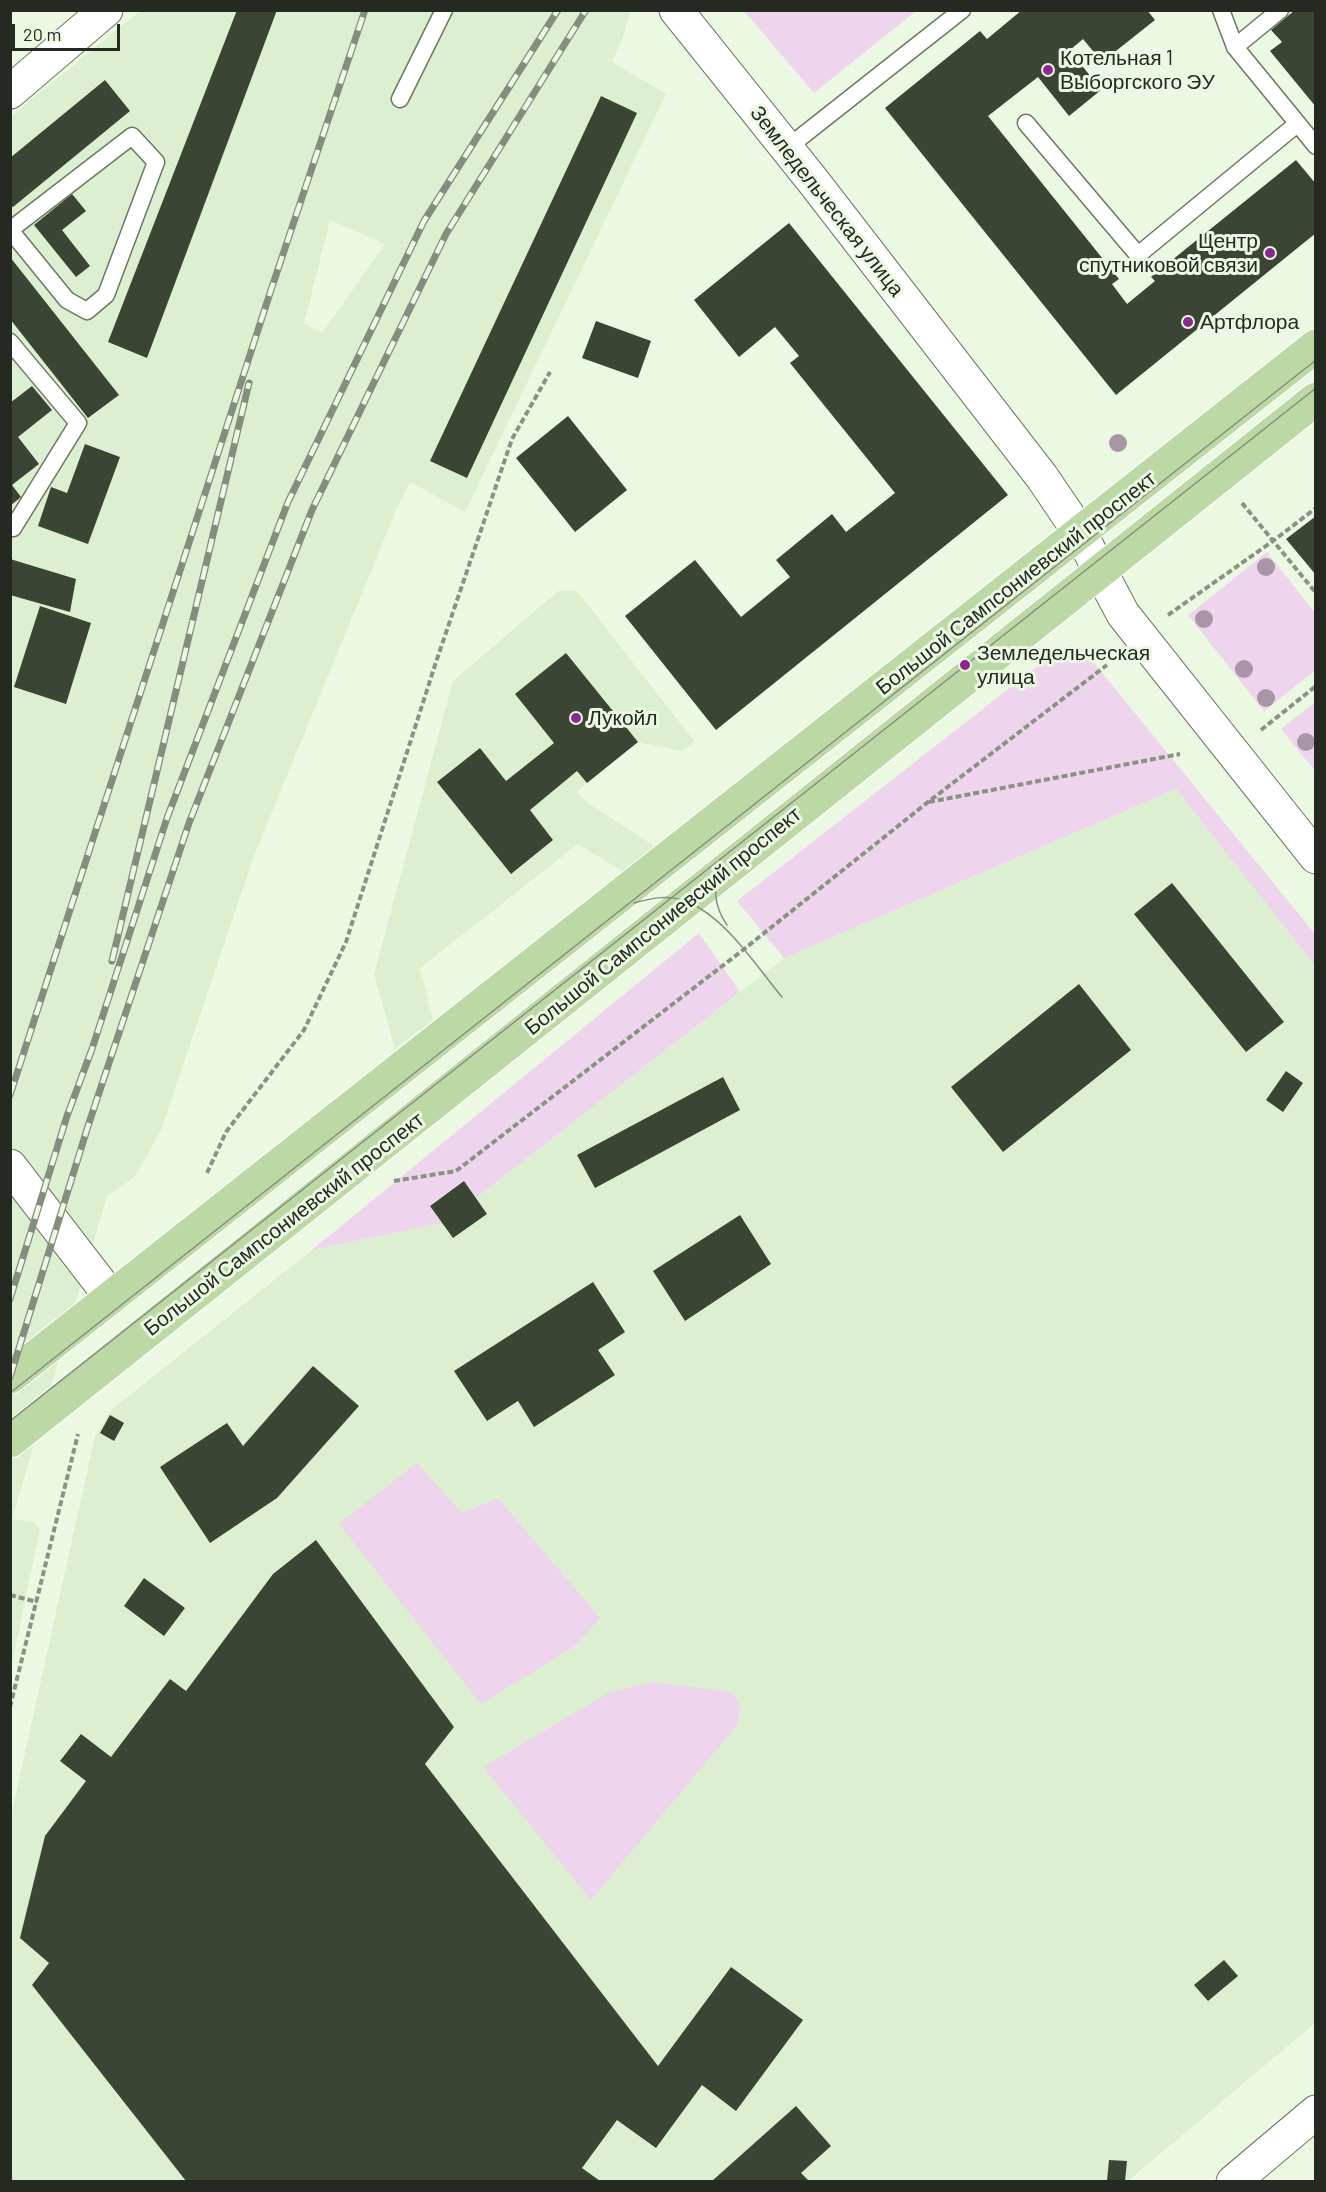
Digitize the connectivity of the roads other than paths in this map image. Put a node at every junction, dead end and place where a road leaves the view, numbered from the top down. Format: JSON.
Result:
{"nodes":[{"id":1,"x":106,"y":10,"type":"edge"},
{"id":2,"x":444,"y":10,"type":"edge"},
{"id":3,"x":676,"y":10,"type":"edge"},
{"id":4,"x":962,"y":10,"type":"edge"},
{"id":5,"x":1221,"y":10,"type":"edge"},
{"id":6,"x":1280,"y":10,"type":"edge"},
{"id":7,"x":1235,"y":46,"type":"junction"},
{"id":8,"x":10,"y":92,"type":"edge"},
{"id":9,"x":400,"y":99,"type":"dead end"},
{"id":10,"x":1026,"y":123,"type":"dead end"},
{"id":11,"x":1297,"y":124,"type":"junction"},
{"id":12,"x":1316,"y":146,"type":"edge"},
{"id":13,"x":787,"y":148,"type":"junction"},
{"id":14,"x":10,"y":230,"type":"edge"},
{"id":15,"x":10,"y":342,"type":"edge"},
{"id":16,"x":1316,"y":346,"type":"edge"},
{"id":17,"x":1316,"y":399,"type":"edge"},
{"id":18,"x":10,"y":528,"type":"edge"},
{"id":19,"x":1080,"y":533,"type":"junction"},
{"id":20,"x":1100,"y":572,"type":"junction"},
{"id":21,"x":1316,"y":857,"type":"edge"},
{"id":22,"x":10,"y":1166,"type":"edge"},
{"id":23,"x":111,"y":1297,"type":"junction"},
{"id":24,"x":10,"y":1377,"type":"edge"},
{"id":25,"x":10,"y":1441,"type":"edge"},
{"id":26,"x":1316,"y":2112,"type":"edge"},
{"id":27,"x":1233,"y":2181,"type":"edge"}],
"edges":[{"from":1,"to":8,"type":"street"},
{"from":2,"to":9,"type":"lane"},
{"from":3,"to":13,"type":"street","name":"Земледельческая улица"},
{"from":4,"to":13,"type":"lane"},
{"from":5,"to":7,"type":"lane"},
{"from":6,"to":7,"type":"lane"},
{"from":7,"to":11,"type":"lane"},
{"from":10,"to":11,"type":"lane"},
{"from":11,"to":12,"type":"lane"},
{"from":13,"to":19,"type":"street","name":"Земледельческая улица"},
{"from":14,"to":14,"type":"lane"},
{"from":15,"to":18,"type":"lane"},
{"from":16,"to":19,"type":"main road","name":"Большой Сампсониевский проспект"},
{"from":17,"to":20,"type":"main road","name":"Большой Сампсониевский проспект"},
{"from":19,"to":20,"type":"street","name":"Земледельческая улица"},
{"from":19,"to":23,"type":"main road","name":"Большой Сампсониевский проспект"},
{"from":20,"to":21,"type":"street","name":"Земледельческая улица"},
{"from":20,"to":25,"type":"main road","name":"Большой Сампсониевский проспект"},
{"from":22,"to":23,"type":"street"},
{"from":23,"to":24,"type":"main road","name":"Большой Сампсониевский проспект"},
{"from":26,"to":27,"type":"street"}]}
